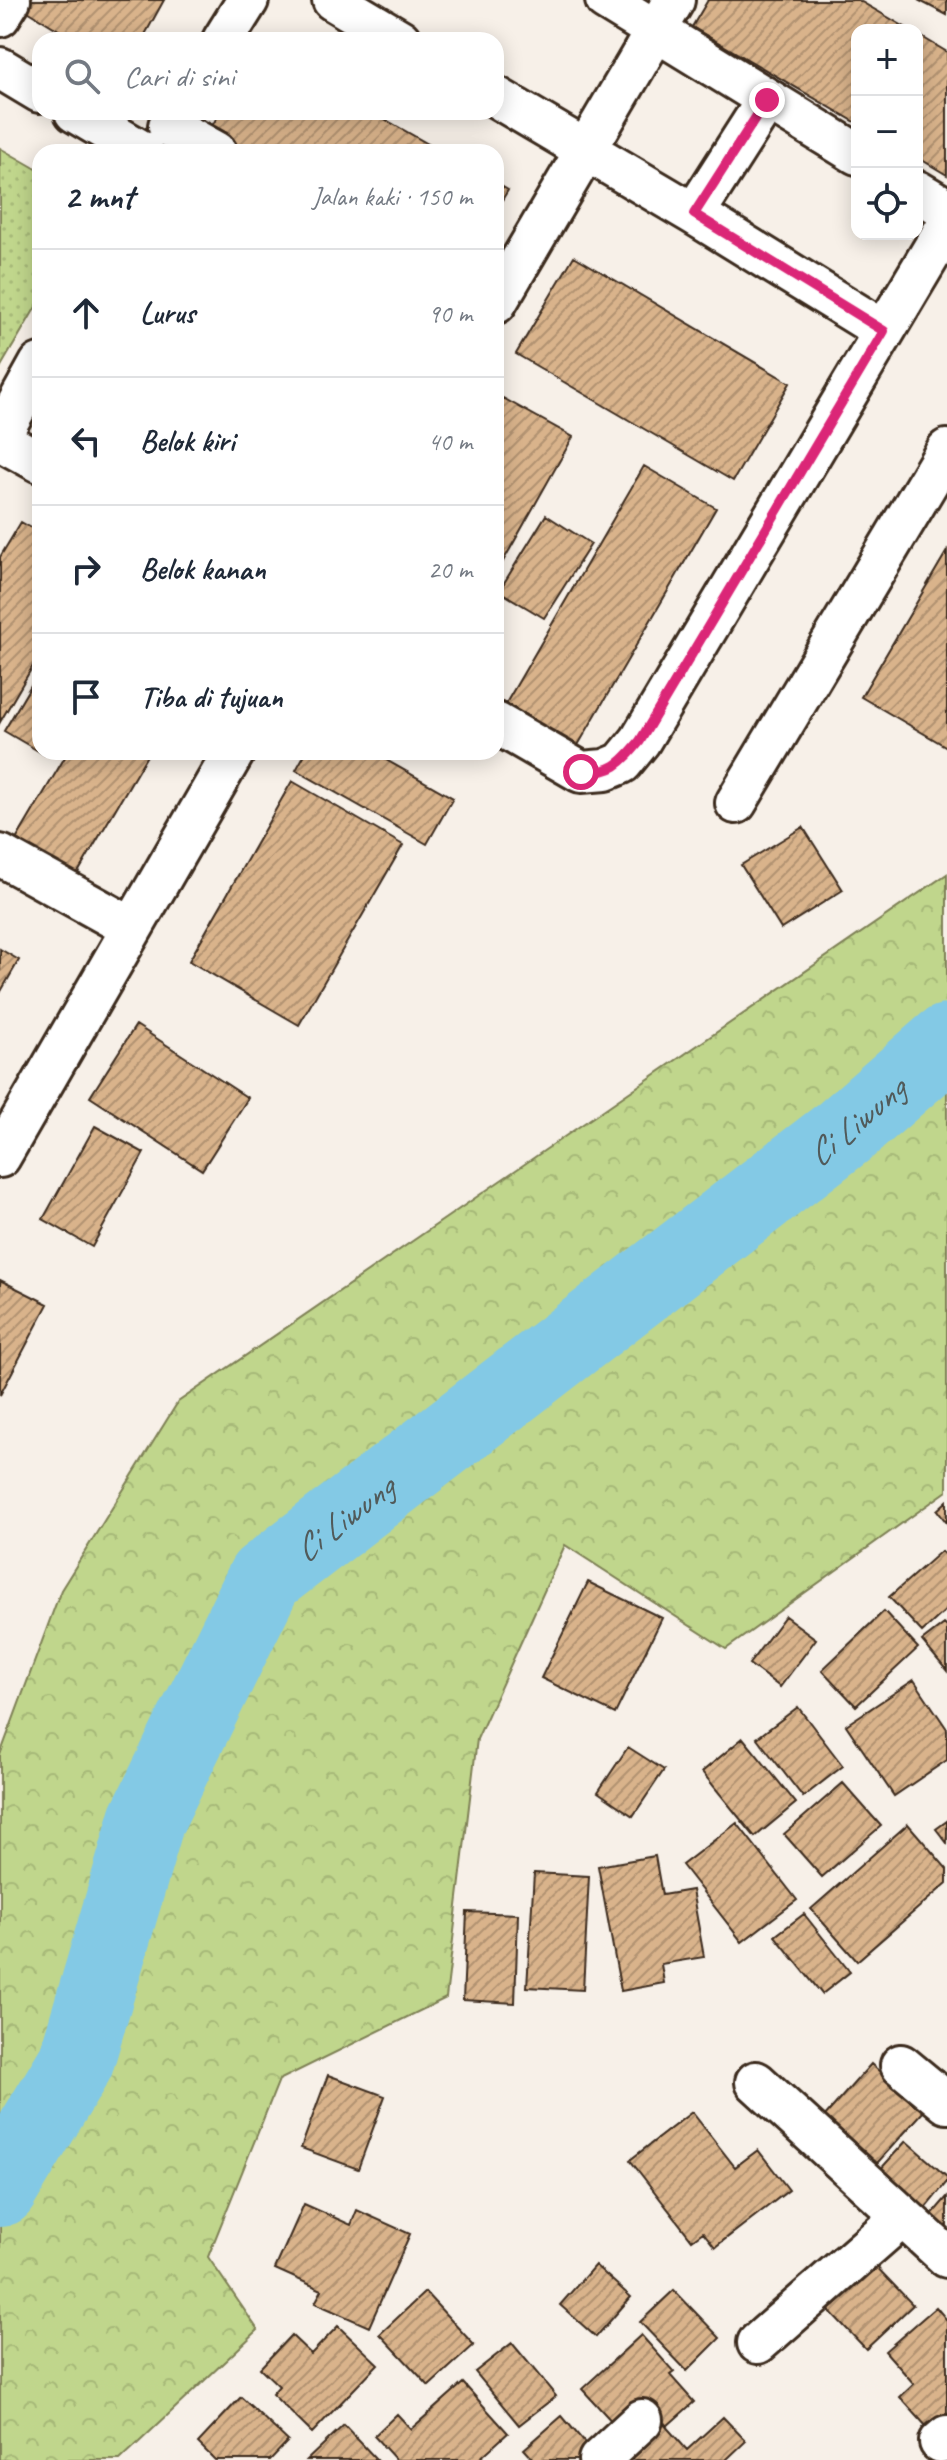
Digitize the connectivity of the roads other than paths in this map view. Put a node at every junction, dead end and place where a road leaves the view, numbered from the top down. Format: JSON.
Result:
{"nodes":[{"id":1,"x":10,"y":0,"type":"edge"},
{"id":2,"x":248,"y":0,"type":"edge"},
{"id":3,"x":333,"y":0,"type":"edge"},
{"id":4,"x":606,"y":0,"type":"edge"},
{"id":5,"x":0,"y":16,"type":"edge"},
{"id":6,"x":664,"y":16,"type":"edge"},
{"id":7,"x":228,"y":32,"type":"edge"},
{"id":8,"x":387,"y":32,"type":"edge"},
{"id":9,"x":0,"y":68,"type":"edge"},
{"id":10,"x":32,"y":87,"type":"edge"},
{"id":11,"x":767,"y":100,"type":"junction"},
{"id":12,"x":504,"y":102,"type":"edge"},
{"id":13,"x":105,"y":120,"type":"edge"},
{"id":14,"x":162,"y":135,"type":"edge"},
{"id":15,"x":191,"y":144,"type":"edge"},
{"id":16,"x":586,"y":150,"type":"junction"},
{"id":17,"x":851,"y":150,"type":"edge"},
{"id":18,"x":923,"y":195,"type":"edge"},
{"id":19,"x":947,"y":209,"type":"edge"},
{"id":20,"x":694,"y":214,"type":"junction"},
{"id":21,"x":947,"y":226,"type":"edge"},
{"id":22,"x":504,"y":289,"type":"edge"},
{"id":23,"x":884,"y":331,"type":"junction"},
{"id":24,"x":32,"y":379,"type":"edge"},
{"id":25,"x":0,"y":438,"type":"edge"},
{"id":26,"x":947,"y":450,"type":"edge"},
{"id":27,"x":32,"y":457,"type":"edge"},
{"id":28,"x":504,"y":728,"type":"edge"},
{"id":29,"x":229,"y":760,"type":"edge"},
{"id":30,"x":736,"y":803,"type":"dead end"},
{"id":31,"x":0,"y":855,"type":"edge"},
{"id":32,"x":132,"y":928,"type":"junction"},
{"id":33,"x":0,"y":1157,"type":"edge"},
{"id":34,"x":901,"y":2065,"type":"dead end"},
{"id":35,"x":756,"y":2082,"type":"dead end"},
{"id":36,"x":947,"y":2103,"type":"edge"},
{"id":37,"x":902,"y":2217,"type":"junction"},
{"id":38,"x":947,"y":2257,"type":"edge"},
{"id":39,"x":758,"y":2343,"type":"dead end"},
{"id":40,"x":642,"y":2420,"type":"dead end"},
{"id":41,"x":599,"y":2460,"type":"edge"}],
"edges":[{"from":1,"to":5,"type":"street"},
{"from":2,"to":7,"type":"street"},
{"from":3,"to":8,"type":"street"},
{"from":4,"to":6,"type":"street"},
{"from":6,"to":11,"type":"street"},
{"from":6,"to":16,"type":"street"},
{"from":9,"to":10,"type":"street"},
{"from":11,"to":17,"type":"street"},
{"from":11,"to":20,"type":"street"},
{"from":12,"to":16,"type":"street"},
{"from":13,"to":14,"type":"street"},
{"from":14,"to":15,"type":"street"},
{"from":16,"to":20,"type":"street"},
{"from":16,"to":22,"type":"street"},
{"from":18,"to":19,"type":"street"},
{"from":20,"to":23,"type":"street"},
{"from":21,"to":23,"type":"street"},
{"from":23,"to":28,"type":"street"},
{"from":24,"to":25,"type":"street"},
{"from":25,"to":27,"type":"street"},
{"from":26,"to":30,"type":"street"},
{"from":29,"to":32,"type":"street"},
{"from":31,"to":32,"type":"street"},
{"from":32,"to":33,"type":"street"},
{"from":34,"to":36,"type":"street"},
{"from":35,"to":37,"type":"street"},
{"from":37,"to":38,"type":"street"},
{"from":37,"to":39,"type":"street"},
{"from":40,"to":41,"type":"street"}]}
